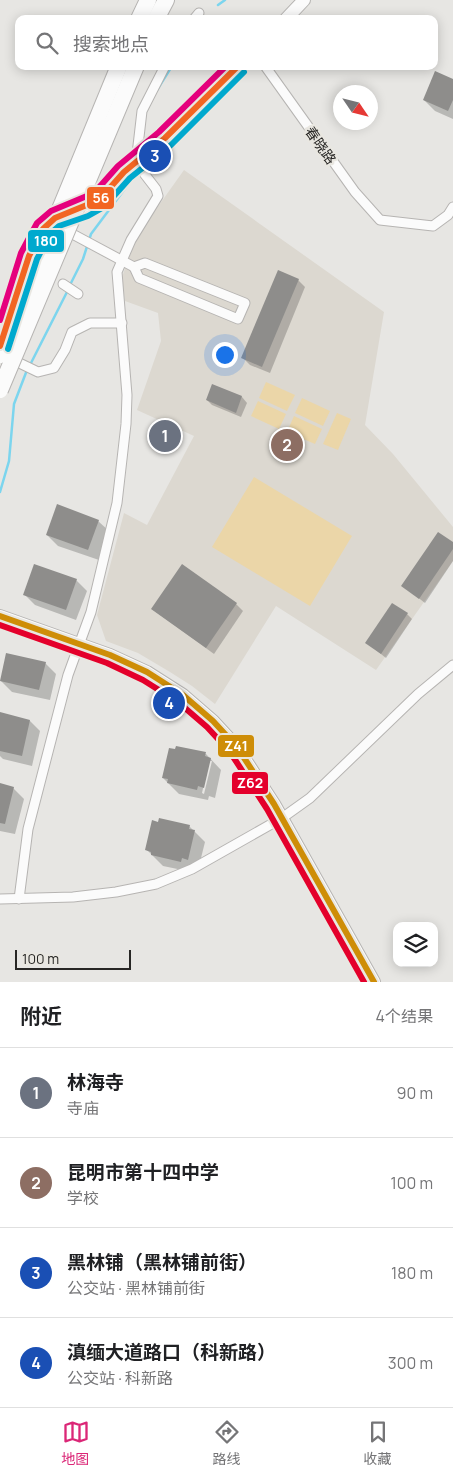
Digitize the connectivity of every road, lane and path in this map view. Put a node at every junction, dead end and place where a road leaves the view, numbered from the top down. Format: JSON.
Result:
{"nodes":[{"id":1,"x":165,"y":0,"type":"edge"},
{"id":2,"x":304,"y":0,"type":"edge"},
{"id":3,"x":148,"y":11,"type":"edge"},
{"id":4,"x":290,"y":15,"type":"edge"},
{"id":5,"x":117,"y":70,"type":"edge"},
{"id":6,"x":134,"y":70,"type":"edge"},
{"id":7,"x":163,"y":70,"type":"edge"},
{"id":8,"x":234,"y":70,"type":"edge"},
{"id":9,"x":267,"y":70,"type":"edge"},
{"id":10,"x":136,"y":163,"type":"junction"},
{"id":11,"x":453,"y":207,"type":"edge"},
{"id":12,"x":49,"y":222,"type":"junction"},
{"id":13,"x":121,"y":262,"type":"junction"},
{"id":14,"x":134,"y":267,"type":"junction"},
{"id":15,"x":63,"y":284,"type":"dead end"},
{"id":16,"x":78,"y":294,"type":"dead end"},
{"id":17,"x":122,"y":323,"type":"junction"},
{"id":18,"x":2,"y":336,"type":"edge"},
{"id":19,"x":0,"y":346,"type":"edge"},
{"id":20,"x":0,"y":355,"type":"edge"},
{"id":21,"x":0,"y":390,"type":"edge"},
{"id":22,"x":0,"y":616,"type":"edge"},
{"id":23,"x":78,"y":646,"type":"junction"},
{"id":24,"x":453,"y":665,"type":"edge"},
{"id":25,"x":279,"y":819,"type":"junction"},
{"id":26,"x":0,"y":899,"type":"edge"},
{"id":27,"x":18,"y":899,"type":"junction"},
{"id":28,"x":365,"y":982,"type":"edge"},
{"id":29,"x":374,"y":982,"type":"edge"}],
"edges":[{"from":1,"to":3,"type":"highway"},
{"from":2,"to":4,"type":"street"},
{"from":5,"to":20,"type":"highway","bridge":true},
{"from":6,"to":21,"type":"highway","bridge":true},
{"from":7,"to":10,"type":"street"},
{"from":8,"to":10,"type":"street"},
{"from":9,"to":11,"type":"street","name":"春晓路"},
{"from":10,"to":12,"type":"street"},
{"from":10,"to":13,"type":"street"},
{"from":12,"to":13,"type":"street"},
{"from":12,"to":18,"type":"street"},
{"from":13,"to":14,"type":"street"},
{"from":13,"to":17,"type":"street"},
{"from":14,"to":14,"type":"street"},
{"from":15,"to":16,"type":"street"},
{"from":17,"to":20,"type":"street"},
{"from":17,"to":23,"type":"street"},
{"from":18,"to":19,"type":"street"},
{"from":22,"to":23,"type":"street"},
{"from":23,"to":25,"type":"street"},
{"from":23,"to":27,"type":"street"},
{"from":24,"to":25,"type":"street"},
{"from":25,"to":27,"type":"street"},
{"from":25,"to":28,"type":"street"},
{"from":25,"to":29,"type":"street"},
{"from":26,"to":27,"type":"street"}]}
